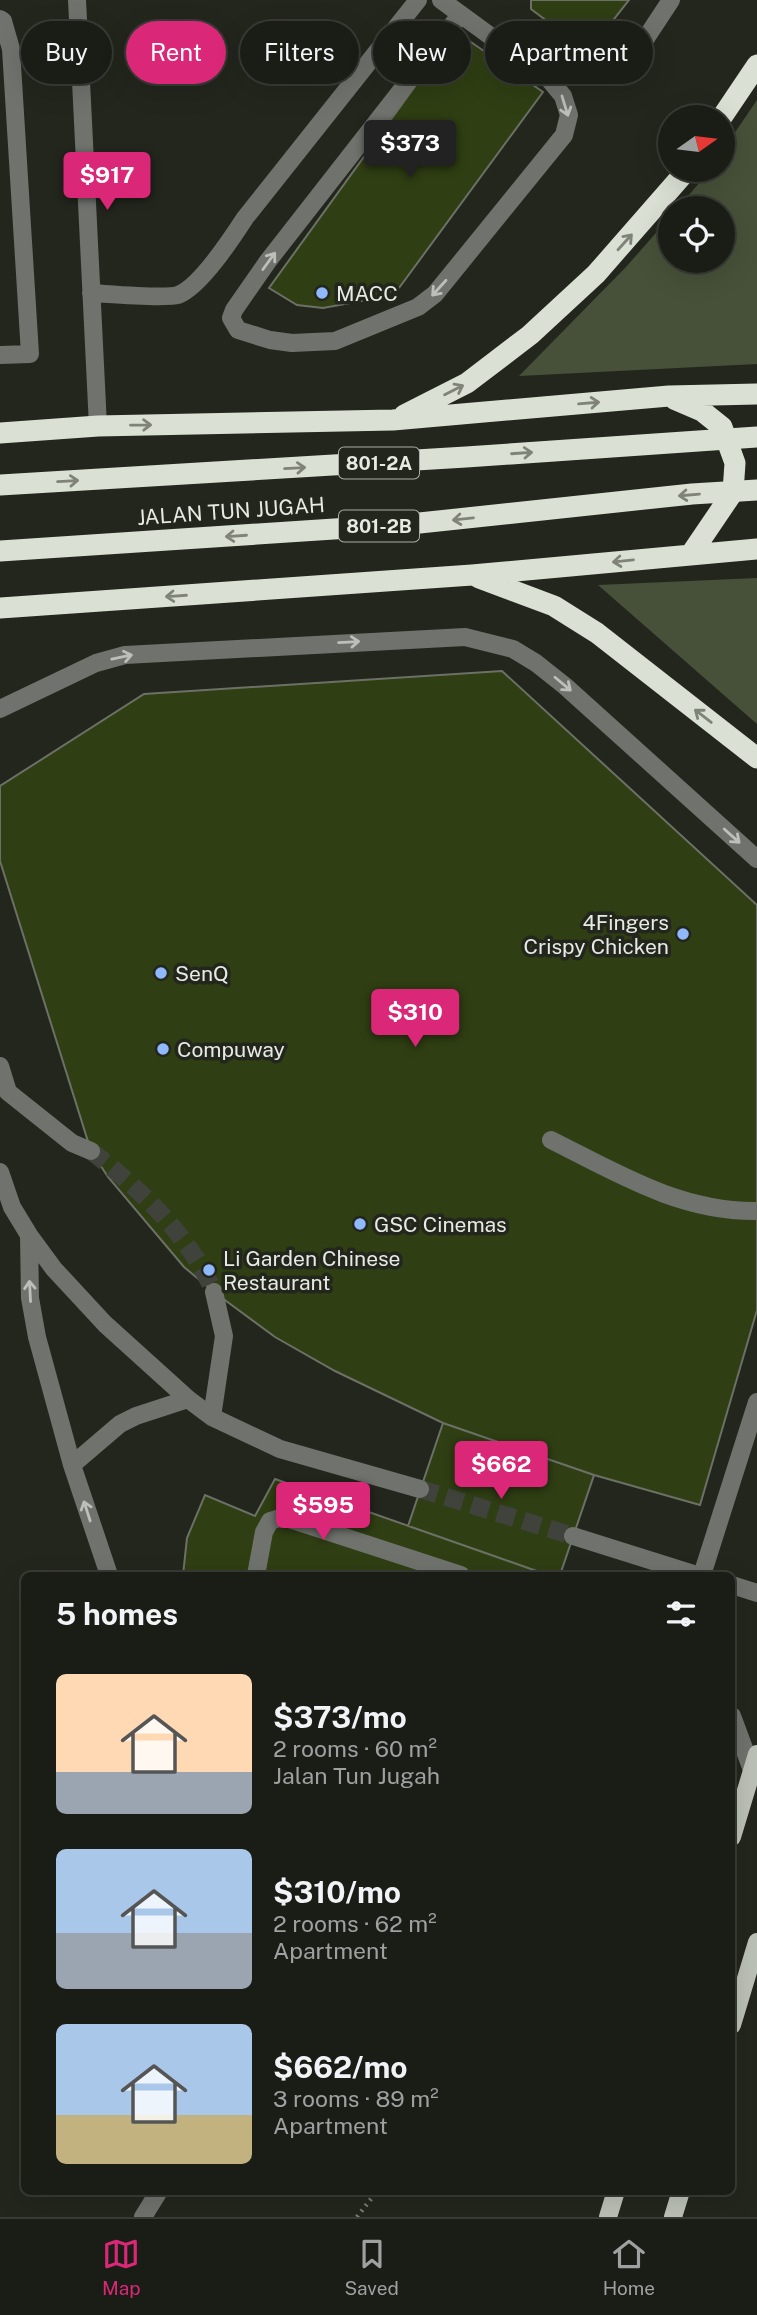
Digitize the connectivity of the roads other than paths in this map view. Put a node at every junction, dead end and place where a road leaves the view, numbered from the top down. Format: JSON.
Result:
{"nodes":[{"id":1,"x":77,"y":0,"type":"edge"},
{"id":2,"x":418,"y":0,"type":"edge"},
{"id":3,"x":441,"y":0,"type":"edge"},
{"id":4,"x":671,"y":0,"type":"edge"},
{"id":5,"x":460,"y":15,"type":"junction"},
{"id":6,"x":0,"y":19,"type":"edge"},
{"id":7,"x":653,"y":27,"type":"edge"},
{"id":8,"x":757,"y":65,"type":"edge"},
{"id":9,"x":730,"y":105,"type":"edge"},
{"id":10,"x":676,"y":182,"type":"edge"},
{"id":11,"x":92,"y":293,"type":"junction"},
{"id":12,"x":0,"y":355,"type":"edge"},
{"id":13,"x":757,"y":394,"type":"edge"},
{"id":14,"x":669,"y":397,"type":"junction"},
{"id":15,"x":393,"y":420,"type":"junction"},
{"id":16,"x":98,"y":426,"type":"junction"},
{"id":17,"x":0,"y":432,"type":"edge"},
{"id":18,"x":757,"y":437,"type":"edge"},
{"id":19,"x":0,"y":485,"type":"edge"},
{"id":20,"x":757,"y":490,"type":"edge"},
{"id":21,"x":757,"y":549,"type":"edge"},
{"id":22,"x":0,"y":551,"type":"edge"},
{"id":23,"x":691,"y":554,"type":"junction"},
{"id":24,"x":472,"y":575,"type":"junction"},
{"id":25,"x":0,"y":608,"type":"edge"},
{"id":26,"x":0,"y":709,"type":"edge"},
{"id":27,"x":757,"y":758,"type":"edge"},
{"id":28,"x":757,"y":859,"type":"edge"},
{"id":29,"x":0,"y":1066,"type":"edge"},
{"id":30,"x":551,"y":1140,"type":"dead end"},
{"id":31,"x":91,"y":1151,"type":"tunnel mouth"},
{"id":32,"x":0,"y":1171,"type":"edge"},
{"id":33,"x":757,"y":1211,"type":"edge"},
{"id":34,"x":29,"y":1235,"type":"junction"},
{"id":35,"x":214,"y":1292,"type":"tunnel mouth"},
{"id":36,"x":188,"y":1399,"type":"junction"},
{"id":37,"x":757,"y":1402,"type":"edge"},
{"id":38,"x":212,"y":1417,"type":"junction"},
{"id":39,"x":72,"y":1465,"type":"junction"},
{"id":40,"x":420,"y":1489,"type":"tunnel mouth"},
{"id":41,"x":573,"y":1536,"type":"tunnel mouth"},
{"id":42,"x":669,"y":1571,"type":"edge"},
{"id":43,"x":108,"y":1572,"type":"edge"},
{"id":44,"x":257,"y":1572,"type":"edge"},
{"id":45,"x":452,"y":1572,"type":"edge"},
{"id":46,"x":701,"y":1572,"type":"edge"},
{"id":47,"x":735,"y":1587,"type":"edge"},
{"id":48,"x":757,"y":1593,"type":"edge"},
{"id":49,"x":735,"y":1722,"type":"edge"},
{"id":50,"x":754,"y":1762,"type":"edge"},
{"id":51,"x":735,"y":1827,"type":"edge"},
{"id":52,"x":757,"y":1942,"type":"edge"},
{"id":53,"x":735,"y":2015,"type":"edge"},
{"id":54,"x":157,"y":2195,"type":"edge"},
{"id":55,"x":614,"y":2195,"type":"edge"},
{"id":56,"x":680,"y":2195,"type":"edge"},
{"id":57,"x":143,"y":2217,"type":"edge"},
{"id":58,"x":608,"y":2217,"type":"edge"},
{"id":59,"x":673,"y":2217,"type":"edge"}],
"edges":[{"from":1,"to":11,"type":"street"},
{"from":2,"to":11,"type":"street"},
{"from":3,"to":5,"type":"street"},
{"from":4,"to":7,"type":"street"},
{"from":5,"to":5,"type":"street","one_way":true},
{"from":6,"to":12,"type":"street"},
{"from":8,"to":9,"type":"highway"},
{"from":15,"to":10,"type":"highway","one_way":true},
{"from":11,"to":16,"type":"street"},
{"from":13,"to":14,"type":"highway"},
{"from":15,"to":14,"type":"highway","one_way":true},
{"from":14,"to":23,"type":"highway"},
{"from":16,"to":15,"type":"highway","one_way":true},
{"from":16,"to":17,"type":"highway"},
{"from":19,"to":18,"type":"highway","name":"JALAN TUN JUGAH","number":"801-2A","one_way":true,"bridge":true},
{"from":20,"to":22,"type":"highway","name":"JALAN TUN JUGAH","number":"801-2B","one_way":true,"bridge":true},
{"from":21,"to":23,"type":"highway"},
{"from":23,"to":24,"type":"highway","one_way":true},
{"from":24,"to":25,"type":"highway","one_way":true},
{"from":27,"to":24,"type":"highway","one_way":true},
{"from":26,"to":28,"type":"street","one_way":true},
{"from":29,"to":31,"type":"street"},
{"from":30,"to":33,"type":"street"},
{"from":32,"to":34,"type":"street"},
{"from":34,"to":36,"type":"street"},
{"from":39,"to":34,"type":"street","one_way":true},
{"from":35,"to":38,"type":"street"},
{"from":36,"to":38,"type":"street"},
{"from":36,"to":39,"type":"street"},
{"from":37,"to":46,"type":"street"},
{"from":38,"to":40,"type":"street"},
{"from":43,"to":39,"type":"street","one_way":true},
{"from":41,"to":42,"type":"street"},
{"from":44,"to":45,"type":"street"},
{"from":47,"to":48,"type":"street"},
{"from":49,"to":50,"type":"street"},
{"from":50,"to":51,"type":"main road"},
{"from":52,"to":53,"type":"main road"},
{"from":54,"to":57,"type":"street"},
{"from":55,"to":58,"type":"main road"},
{"from":56,"to":59,"type":"main road"}]}
